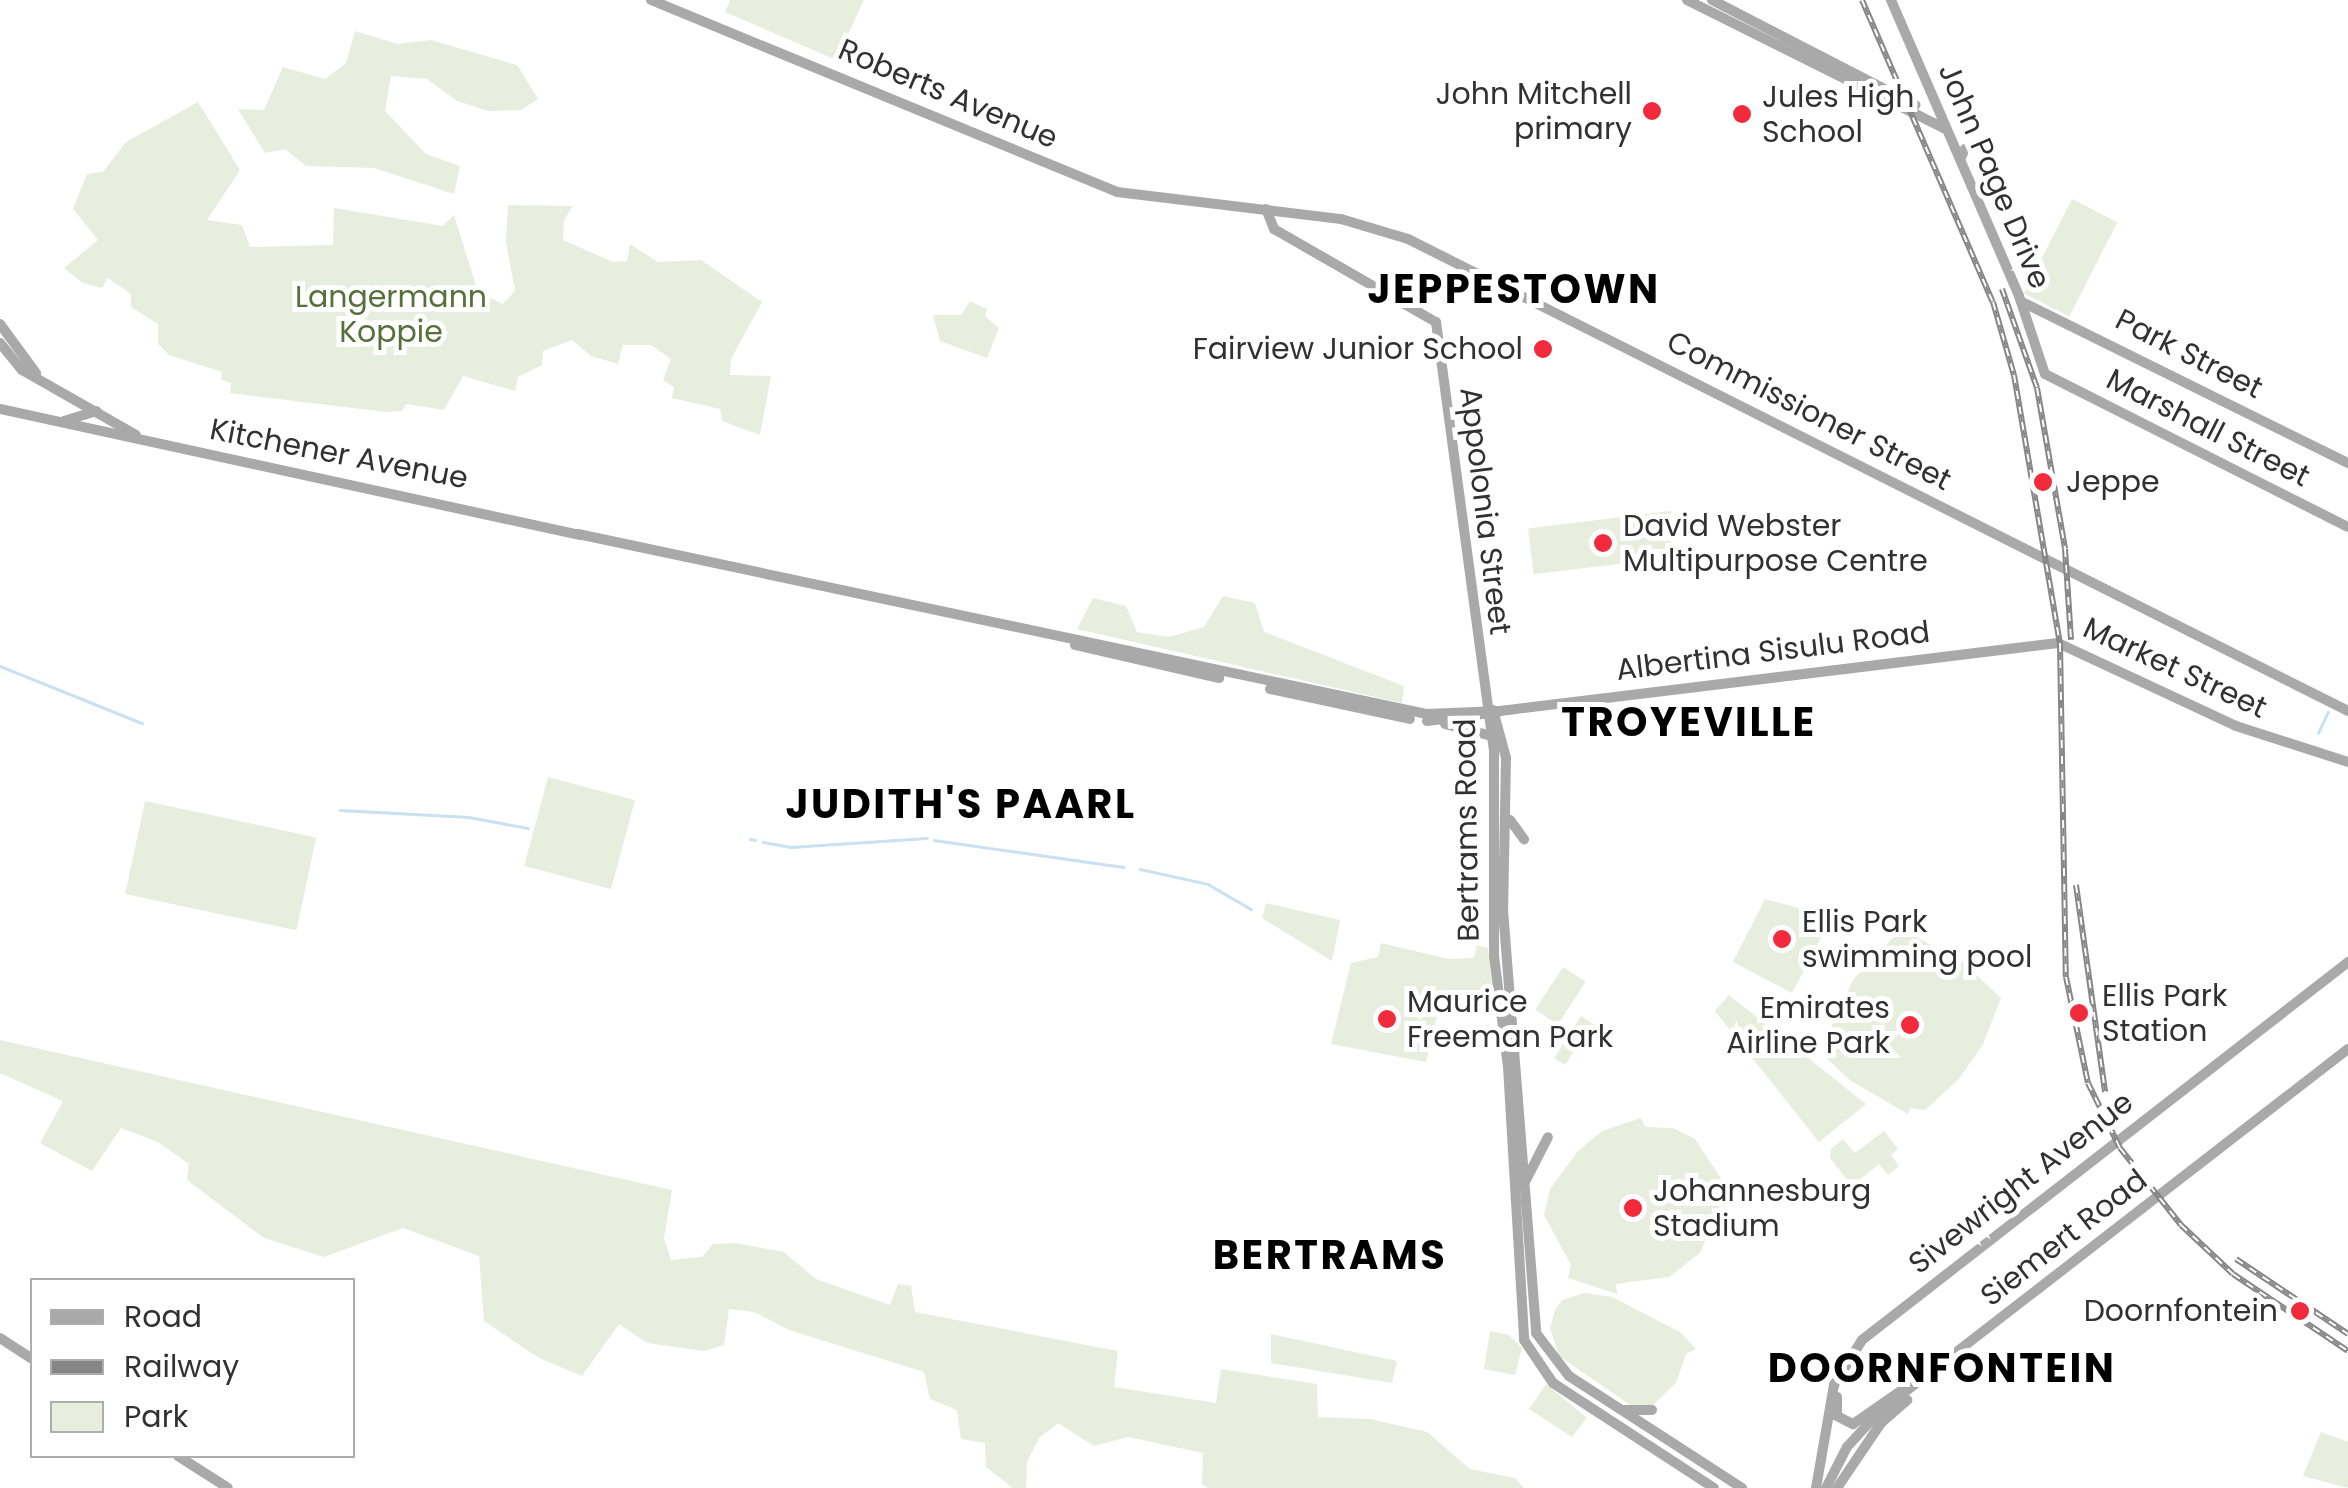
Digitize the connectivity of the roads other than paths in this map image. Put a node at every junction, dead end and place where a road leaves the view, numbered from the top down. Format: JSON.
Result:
{"nodes":[{"id":1,"x":651,"y":0,"type":"edge"},
{"id":2,"x":1687,"y":0,"type":"edge"},
{"id":3,"x":1890,"y":0,"type":"edge"},
{"id":4,"x":1712,"y":4,"type":"edge"},
{"id":5,"x":1941,"y":123,"type":"junction"},
{"id":6,"x":1976,"y":146,"type":"dead end"},
{"id":7,"x":1960,"y":160,"type":"junction"},
{"id":8,"x":1232,"y":205,"type":"joint"},
{"id":9,"x":1266,"y":209,"type":"junction"},
{"id":10,"x":2022,"y":302,"type":"junction"},
{"id":11,"x":2047,"y":311,"type":"junction"},
{"id":12,"x":2028,"y":317,"type":"junction"},
{"id":13,"x":0,"y":324,"type":"edge"},
{"id":14,"x":0,"y":344,"type":"edge"},
{"id":15,"x":2044,"y":374,"type":"joint"},
{"id":16,"x":49,"y":384,"type":"junction"},
{"id":17,"x":0,"y":409,"type":"edge"},
{"id":18,"x":98,"y":412,"type":"junction"},
{"id":19,"x":54,"y":421,"type":"junction"},
{"id":20,"x":87,"y":429,"type":"junction"},
{"id":21,"x":146,"y":441,"type":"junction"},
{"id":22,"x":2348,"y":463,"type":"edge"},
{"id":23,"x":2348,"y":527,"type":"edge"},
{"id":24,"x":578,"y":534,"type":"junction"},
{"id":25,"x":2052,"y":642,"type":"joint"},
{"id":26,"x":1527,"y":707,"type":"junction"},
{"id":27,"x":2348,"y":710,"type":"edge"},
{"id":28,"x":1490,"y":711,"type":"junction"},
{"id":29,"x":1425,"y":721,"type":"junction"},
{"id":30,"x":1497,"y":734,"type":"junction"},
{"id":31,"x":2348,"y":759,"type":"edge"},
{"id":32,"x":1508,"y":814,"type":"junction"},
{"id":33,"x":1524,"y":839,"type":"dead end"},
{"id":34,"x":2348,"y":962,"type":"edge"},
{"id":35,"x":2348,"y":1049,"type":"edge"},
{"id":36,"x":1522,"y":1141,"type":"junction"},
{"id":37,"x":1524,"y":1185,"type":"junction"},
{"id":38,"x":1884,"y":1321,"type":"junction"},
{"id":39,"x":0,"y":1338,"type":"edge"},
{"id":40,"x":30,"y":1358,"type":"edge"},
{"id":41,"x":1943,"y":1364,"type":"junction"},
{"id":42,"x":1932,"y":1372,"type":"junction"},
{"id":43,"x":1616,"y":1408,"type":"junction"},
{"id":44,"x":1652,"y":1410,"type":"dead end"},
{"id":45,"x":181,"y":1458,"type":"edge"},
{"id":46,"x":228,"y":1488,"type":"edge"},
{"id":47,"x":1714,"y":1488,"type":"edge"},
{"id":48,"x":1742,"y":1488,"type":"edge"},
{"id":49,"x":1816,"y":1488,"type":"edge"},
{"id":50,"x":1826,"y":1488,"type":"edge"},
{"id":51,"x":1836,"y":1488,"type":"edge"}],
"edges":[{"from":1,"to":8,"type":"main road","name":"Roberts Avenue"},
{"from":2,"to":4,"type":"main road"},
{"from":3,"to":5,"type":"main road","name":"John Page Drive"},
{"from":4,"to":5,"type":"main road"},
{"from":5,"to":7,"type":"main road","name":"John Page Drive"},
{"from":6,"to":7,"type":"main road"},
{"from":7,"to":10,"type":"main road","name":"John Page Drive"},
{"from":8,"to":9,"type":"main road","name":"Commissioner Street"},
{"from":9,"to":27,"type":"main road","name":"Commissioner Street"},
{"from":9,"to":28,"type":"main road","name":"Appolonia Street"},
{"from":10,"to":11,"type":"main road","name":"Park Street"},
{"from":10,"to":12,"type":"main road","name":"John Page Drive"},
{"from":11,"to":12,"type":"main road"},
{"from":11,"to":22,"type":"main road","name":"Park Street"},
{"from":12,"to":15,"type":"main road","name":"John Page Drive"},
{"from":13,"to":16,"type":"main road","name":"Kitchener Avenue"},
{"from":14,"to":16,"type":"main road","name":"Kitchener Avenue"},
{"from":15,"to":23,"type":"main road","name":"Marshall Street"},
{"from":16,"to":18,"type":"main road","name":"Kitchener Avenue"},
{"from":17,"to":19,"type":"main road"},
{"from":18,"to":19,"type":"main road"},
{"from":18,"to":20,"type":"main road"},
{"from":18,"to":21,"type":"main road","name":"Kitchener Avenue"},
{"from":19,"to":20,"type":"main road"},
{"from":20,"to":21,"type":"main road"},
{"from":21,"to":24,"type":"main road","name":"Kitchener Avenue"},
{"from":24,"to":28,"type":"main road","name":"Kitchener Avenue"},
{"from":24,"to":29,"type":"main road","name":"Albertina Sisulu Road"},
{"from":25,"to":26,"type":"main road","name":"Albertina Sisulu Road"},
{"from":25,"to":31,"type":"main road","name":"Market Street"},
{"from":26,"to":28,"type":"main road","name":"Albertina Sisulu Road"},
{"from":26,"to":30,"type":"main road"},
{"from":28,"to":29,"type":"main road","name":"Albertina Sisulu Road"},
{"from":28,"to":30,"type":"main road","name":"Bertrams Road"},
{"from":29,"to":30,"type":"main road"},
{"from":30,"to":32,"type":"main road","name":"Bertrams Road"},
{"from":30,"to":47,"type":"main road","name":"Bertrams Road"},
{"from":32,"to":33,"type":"main road"},
{"from":32,"to":36,"type":"main road","name":"Bertrams Road"},
{"from":34,"to":38,"type":"main road","name":"Sivewright Avenue"},
{"from":35,"to":41,"type":"main road","name":"Siemert Road"},
{"from":36,"to":37,"type":"main road","name":"Bertrams Road"},
{"from":36,"to":37,"type":"main road"},
{"from":37,"to":43,"type":"main road","name":"Bertrams Road"},
{"from":38,"to":42,"type":"main road"},
{"from":38,"to":49,"type":"main road"},
{"from":39,"to":40,"type":"main road"},
{"from":41,"to":42,"type":"main road"},
{"from":41,"to":51,"type":"main road"},
{"from":42,"to":50,"type":"main road"},
{"from":43,"to":44,"type":"main road"},
{"from":43,"to":48,"type":"main road"},
{"from":45,"to":46,"type":"main road"}]}
